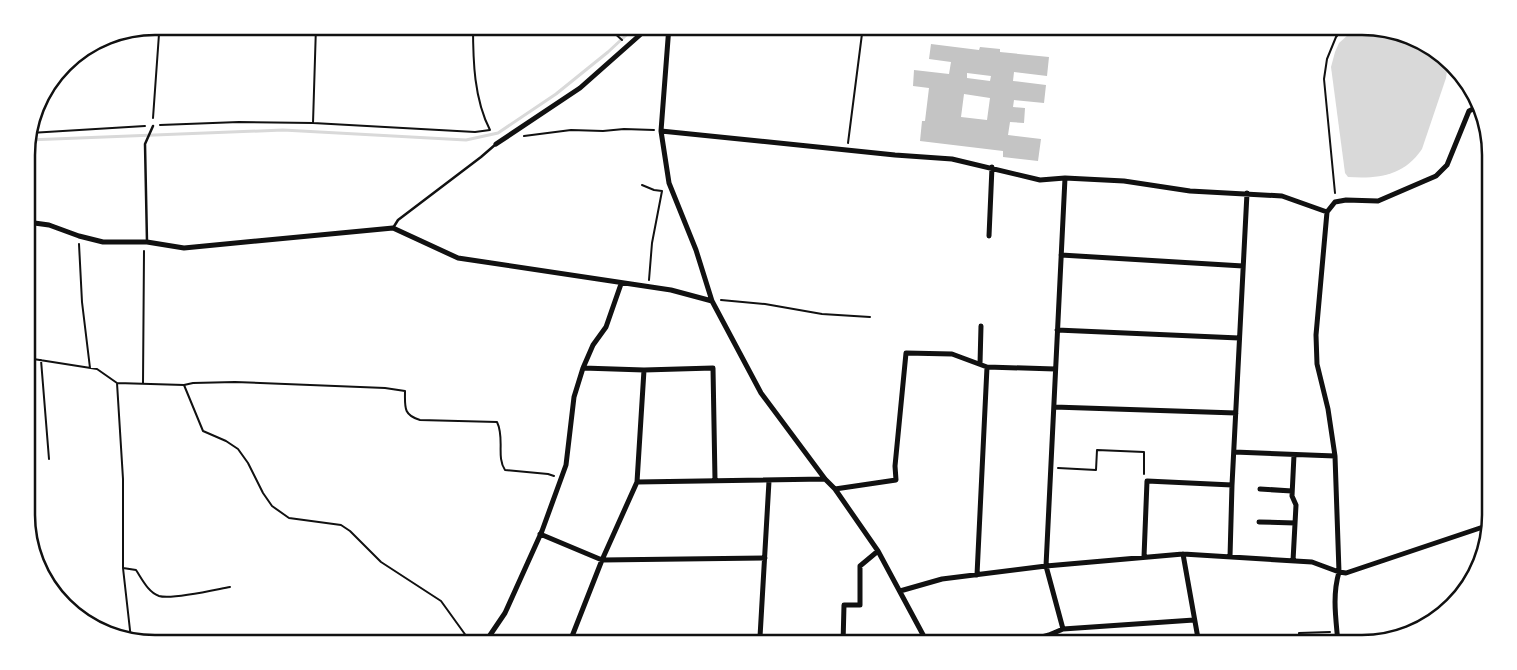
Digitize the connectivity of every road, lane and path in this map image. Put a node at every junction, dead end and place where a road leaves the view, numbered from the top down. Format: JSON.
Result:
{"nodes":[{"id":1,"x":159,"y":35,"type":"edge"},
{"id":2,"x":316,"y":35,"type":"edge"},
{"id":3,"x":473,"y":35,"type":"edge"},
{"id":4,"x":640,"y":35,"type":"edge"},
{"id":5,"x":668,"y":35,"type":"edge"},
{"id":6,"x":862,"y":35,"type":"edge"},
{"id":7,"x":1338,"y":35,"type":"edge"},
{"id":8,"x":1473,"y":109,"type":"edge"},
{"id":9,"x":313,"y":123,"type":"junction"},
{"id":10,"x":153,"y":126,"type":"junction"},
{"id":11,"x":661,"y":131,"type":"junction"},
{"id":12,"x":37,"y":133,"type":"edge"},
{"id":13,"x":525,"y":136,"type":"dead end"},
{"id":14,"x":496,"y":144,"type":"joint"},
{"id":15,"x":847,"y":150,"type":"junction"},
{"id":16,"x":992,"y":167,"type":"junction"},
{"id":17,"x":1065,"y":178,"type":"junction"},
{"id":18,"x":642,"y":185,"type":"dead end"},
{"id":19,"x":1247,"y":193,"type":"junction"},
{"id":20,"x":1335,"y":202,"type":"junction"},
{"id":21,"x":1327,"y":212,"type":"junction"},
{"id":22,"x":35,"y":223,"type":"edge"},
{"id":23,"x":393,"y":228,"type":"junction"},
{"id":24,"x":79,"y":236,"type":"junction"},
{"id":25,"x":990,"y":236,"type":"dead end"},
{"id":26,"x":146,"y":242,"type":"junction"},
{"id":27,"x":1061,"y":256,"type":"junction"},
{"id":28,"x":1243,"y":266,"type":"junction"},
{"id":29,"x":621,"y":284,"type":"junction"},
{"id":30,"x":649,"y":287,"type":"junction"},
{"id":31,"x":712,"y":301,"type":"junction"},
{"id":32,"x":870,"y":317,"type":"dead end"},
{"id":33,"x":981,"y":326,"type":"dead end"},
{"id":34,"x":1057,"y":330,"type":"junction"},
{"id":35,"x":1239,"y":338,"type":"junction"},
{"id":36,"x":35,"y":359,"type":"edge"},
{"id":37,"x":41,"y":360,"type":"junction"},
{"id":38,"x":980,"y":364,"type":"junction"},
{"id":39,"x":987,"y":367,"type":"junction"},
{"id":40,"x":90,"y":368,"type":"junction"},
{"id":41,"x":583,"y":368,"type":"junction"},
{"id":42,"x":1056,"y":369,"type":"junction"},
{"id":43,"x":644,"y":370,"type":"junction"},
{"id":44,"x":116,"y":383,"type":"junction"},
{"id":45,"x":143,"y":384,"type":"junction"},
{"id":46,"x":184,"y":385,"type":"junction"},
{"id":47,"x":1054,"y":407,"type":"junction"},
{"id":48,"x":1236,"y":413,"type":"junction"},
{"id":49,"x":1234,"y":452,"type":"junction"},
{"id":50,"x":1294,"y":455,"type":"junction"},
{"id":51,"x":1335,"y":456,"type":"junction"},
{"id":52,"x":49,"y":459,"type":"dead end"},
{"id":53,"x":1051,"y":468,"type":"junction"},
{"id":54,"x":561,"y":479,"type":"junction"},
{"id":55,"x":824,"y":479,"type":"junction"},
{"id":56,"x":715,"y":480,"type":"junction"},
{"id":57,"x":768,"y":481,"type":"junction"},
{"id":58,"x":1147,"y":481,"type":"junction"},
{"id":59,"x":637,"y":482,"type":"junction"},
{"id":60,"x":1232,"y":485,"type":"junction"},
{"id":61,"x":835,"y":489,"type":"junction"},
{"id":62,"x":1260,"y":489,"type":"dead end"},
{"id":63,"x":1292,"y":491,"type":"junction"},
{"id":64,"x":1259,"y":522,"type":"dead end"},
{"id":65,"x":1295,"y":523,"type":"junction"},
{"id":66,"x":1481,"y":528,"type":"edge"},
{"id":67,"x":540,"y":534,"type":"junction"},
{"id":68,"x":878,"y":552,"type":"junction"},
{"id":69,"x":1183,"y":554,"type":"junction"},
{"id":70,"x":1144,"y":557,"type":"junction"},
{"id":71,"x":766,"y":558,"type":"junction"},
{"id":72,"x":1230,"y":558,"type":"junction"},
{"id":73,"x":602,"y":560,"type":"junction"},
{"id":74,"x":1293,"y":561,"type":"junction"},
{"id":75,"x":1046,"y":566,"type":"junction"},
{"id":76,"x":123,"y":568,"type":"junction"},
{"id":77,"x":1339,"y":572,"type":"junction"},
{"id":78,"x":977,"y":575,"type":"junction"},
{"id":79,"x":230,"y":587,"type":"dead end"},
{"id":80,"x":900,"y":591,"type":"junction"},
{"id":81,"x":1194,"y":620,"type":"junction"},
{"id":82,"x":1063,"y":629,"type":"junction"},
{"id":83,"x":1337,"y":632,"type":"junction"},
{"id":84,"x":130,"y":633,"type":"edge"},
{"id":85,"x":466,"y":635,"type":"edge"},
{"id":86,"x":490,"y":635,"type":"edge"},
{"id":87,"x":572,"y":635,"type":"edge"},
{"id":88,"x":760,"y":635,"type":"edge"},
{"id":89,"x":843,"y":635,"type":"edge"},
{"id":90,"x":923,"y":635,"type":"edge"},
{"id":91,"x":1045,"y":635,"type":"edge"},
{"id":92,"x":1197,"y":635,"type":"edge"},
{"id":93,"x":1299,"y":635,"type":"edge"},
{"id":94,"x":1337,"y":635,"type":"edge"}],
"edges":[{"from":1,"to":10,"type":"path"},
{"from":2,"to":9,"type":"path"},
{"from":3,"to":9,"type":"path"},
{"from":4,"to":14,"type":"street"},
{"from":5,"to":11,"type":"street"},
{"from":6,"to":15,"type":"path"},
{"from":7,"to":20,"type":"path"},
{"from":8,"to":20,"type":"street"},
{"from":9,"to":10,"type":"path"},
{"from":10,"to":12,"type":"path"},
{"from":10,"to":26,"type":"lane"},
{"from":11,"to":13,"type":"path"},
{"from":11,"to":15,"type":"street"},
{"from":11,"to":31,"type":"street"},
{"from":14,"to":23,"type":"lane"},
{"from":15,"to":16,"type":"street"},
{"from":16,"to":17,"type":"street"},
{"from":16,"to":25,"type":"street"},
{"from":17,"to":19,"type":"street"},
{"from":17,"to":27,"type":"street"},
{"from":18,"to":30,"type":"path"},
{"from":19,"to":21,"type":"street"},
{"from":19,"to":28,"type":"street"},
{"from":20,"to":21,"type":"street"},
{"from":21,"to":51,"type":"street"},
{"from":22,"to":24,"type":"street"},
{"from":23,"to":26,"type":"street"},
{"from":23,"to":29,"type":"street"},
{"from":24,"to":26,"type":"street"},
{"from":24,"to":40,"type":"path"},
{"from":26,"to":45,"type":"path"},
{"from":27,"to":28,"type":"street"},
{"from":27,"to":34,"type":"street"},
{"from":28,"to":35,"type":"street"},
{"from":29,"to":30,"type":"street"},
{"from":29,"to":41,"type":"street"},
{"from":30,"to":31,"type":"street"},
{"from":31,"to":32,"type":"path"},
{"from":31,"to":55,"type":"street"},
{"from":33,"to":38,"type":"street"},
{"from":34,"to":35,"type":"street"},
{"from":34,"to":42,"type":"street"},
{"from":35,"to":48,"type":"street"},
{"from":36,"to":37,"type":"path"},
{"from":37,"to":40,"type":"path"},
{"from":37,"to":52,"type":"path"},
{"from":38,"to":39,"type":"street"},
{"from":38,"to":61,"type":"street"},
{"from":39,"to":42,"type":"street"},
{"from":39,"to":78,"type":"street"},
{"from":40,"to":44,"type":"path"},
{"from":41,"to":43,"type":"street"},
{"from":41,"to":54,"type":"street"},
{"from":42,"to":47,"type":"street"},
{"from":43,"to":56,"type":"street"},
{"from":43,"to":59,"type":"street"},
{"from":44,"to":45,"type":"path"},
{"from":44,"to":76,"type":"path"},
{"from":45,"to":46,"type":"path"},
{"from":46,"to":54,"type":"path"},
{"from":46,"to":85,"type":"path"},
{"from":47,"to":48,"type":"street"},
{"from":47,"to":53,"type":"street"},
{"from":48,"to":49,"type":"street"},
{"from":49,"to":50,"type":"street"},
{"from":49,"to":60,"type":"street"},
{"from":50,"to":51,"type":"street"},
{"from":50,"to":63,"type":"street"},
{"from":51,"to":77,"type":"street"},
{"from":53,"to":58,"type":"path"},
{"from":53,"to":75,"type":"street"},
{"from":54,"to":67,"type":"street"},
{"from":55,"to":57,"type":"street"},
{"from":55,"to":61,"type":"street"},
{"from":56,"to":57,"type":"street"},
{"from":56,"to":59,"type":"street"},
{"from":57,"to":71,"type":"street"},
{"from":58,"to":60,"type":"street"},
{"from":58,"to":70,"type":"street"},
{"from":59,"to":73,"type":"street"},
{"from":60,"to":72,"type":"street"},
{"from":61,"to":68,"type":"street"},
{"from":62,"to":63,"type":"street"},
{"from":63,"to":65,"type":"street"},
{"from":64,"to":65,"type":"street"},
{"from":65,"to":74,"type":"street"},
{"from":66,"to":77,"type":"street"},
{"from":67,"to":73,"type":"street"},
{"from":67,"to":86,"type":"street"},
{"from":68,"to":80,"type":"street"},
{"from":68,"to":89,"type":"street"},
{"from":69,"to":70,"type":"street"},
{"from":69,"to":72,"type":"street"},
{"from":69,"to":81,"type":"street"},
{"from":70,"to":75,"type":"street"},
{"from":71,"to":73,"type":"street"},
{"from":71,"to":88,"type":"street"},
{"from":72,"to":74,"type":"street"},
{"from":73,"to":87,"type":"street"},
{"from":74,"to":77,"type":"street"},
{"from":75,"to":78,"type":"street"},
{"from":75,"to":82,"type":"street"},
{"from":76,"to":79,"type":"path"},
{"from":76,"to":84,"type":"path"},
{"from":77,"to":83,"type":"street"},
{"from":78,"to":80,"type":"street"},
{"from":80,"to":90,"type":"street"},
{"from":81,"to":82,"type":"street"},
{"from":81,"to":92,"type":"street"},
{"from":82,"to":91,"type":"street"},
{"from":83,"to":93,"type":"path"},
{"from":83,"to":94,"type":"street"}]}
